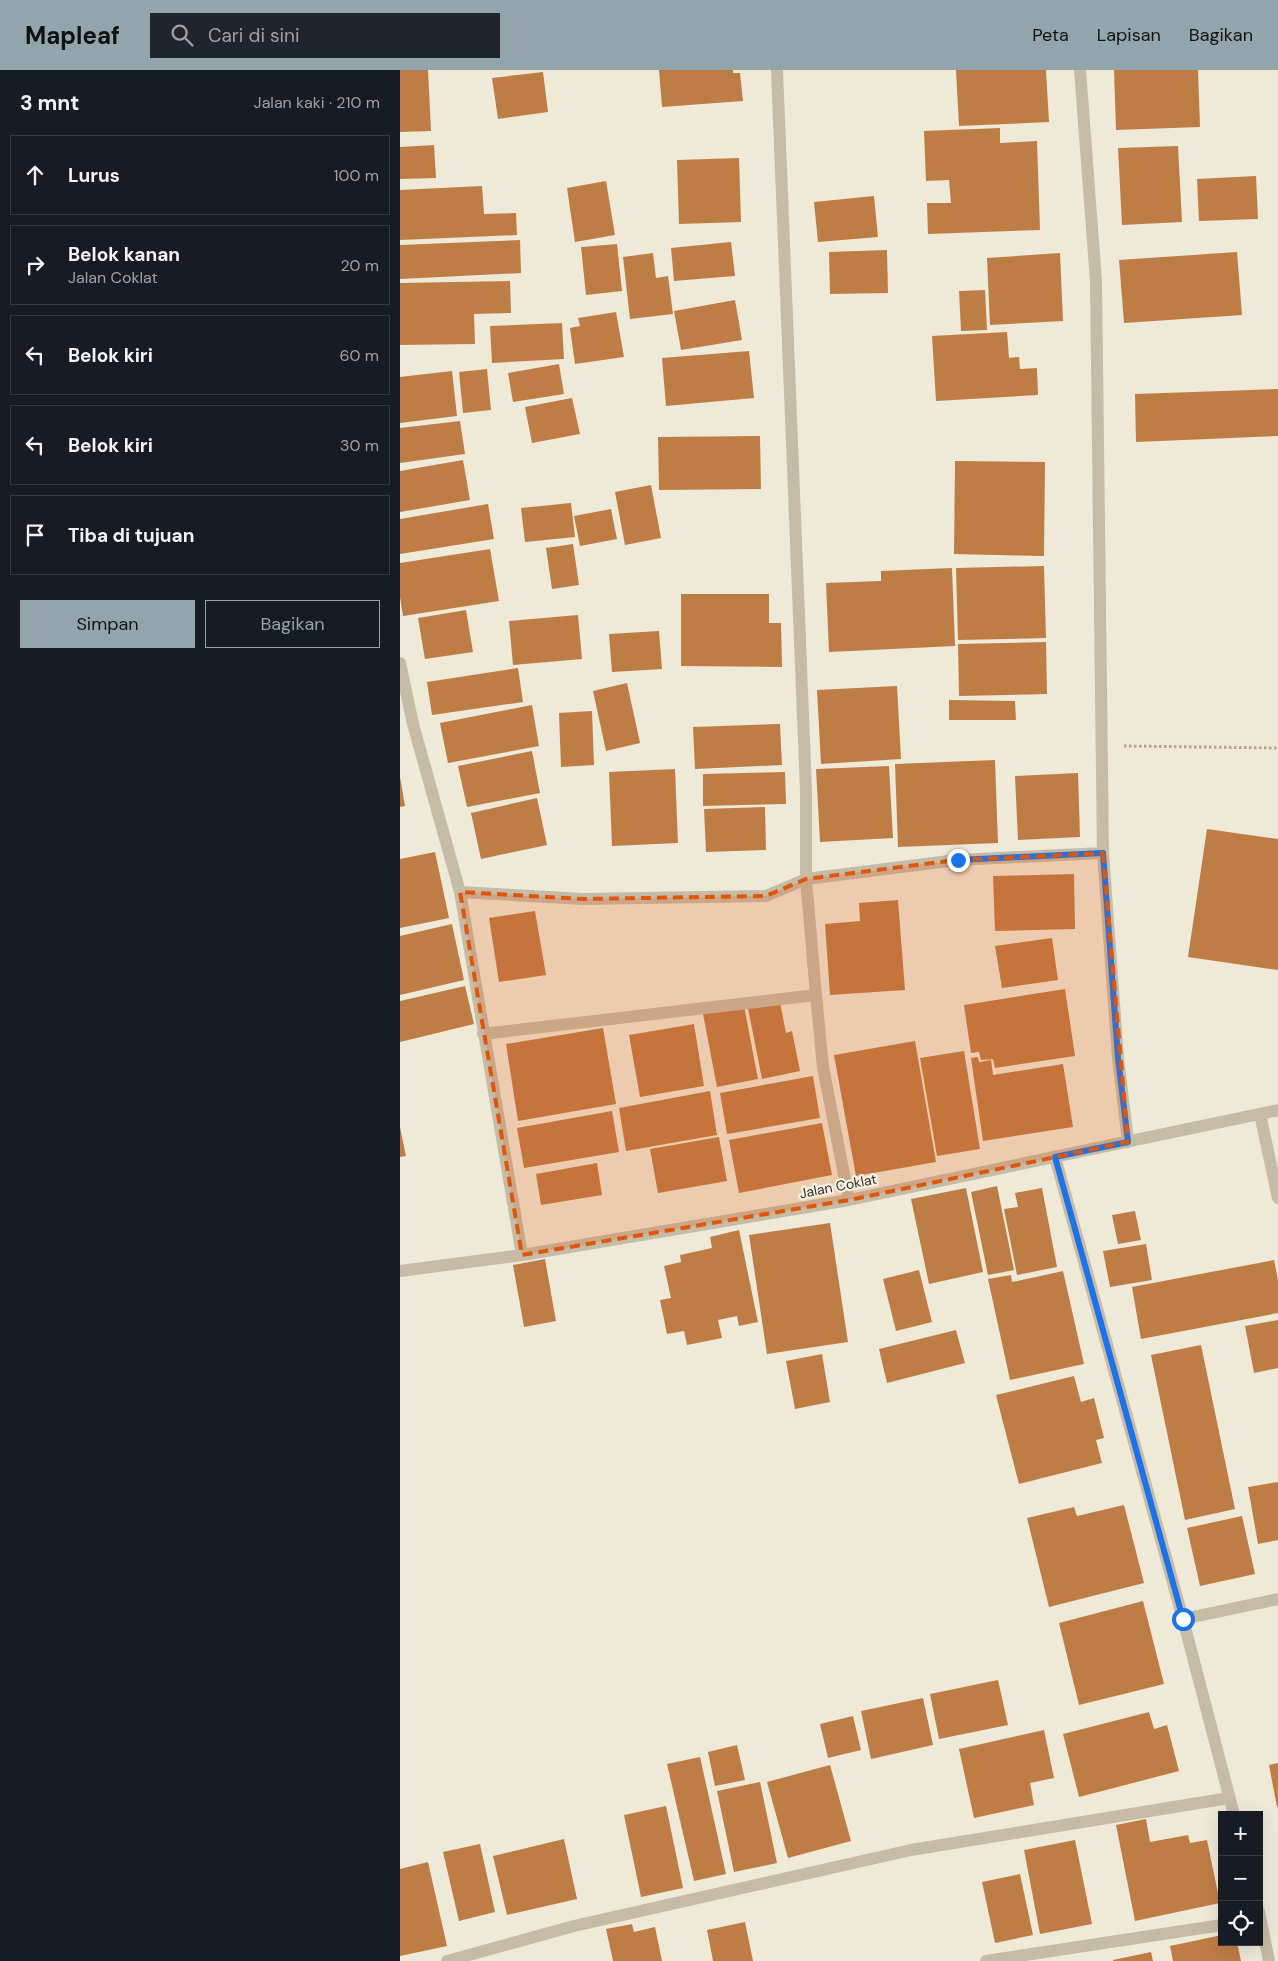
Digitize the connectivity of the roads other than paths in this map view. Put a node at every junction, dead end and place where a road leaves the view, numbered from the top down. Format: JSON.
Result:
{"nodes":[{"id":1,"x":776,"y":70,"type":"edge"},
{"id":2,"x":1080,"y":70,"type":"edge"},
{"id":3,"x":400,"y":663,"type":"edge"},
{"id":4,"x":1097,"y":852,"type":"junction"},
{"id":5,"x":806,"y":879,"type":"junction"},
{"id":6,"x":460,"y":892,"type":"junction"},
{"id":7,"x":816,"y":995,"type":"junction"},
{"id":8,"x":483,"y":1034,"type":"junction"},
{"id":9,"x":1278,"y":1110,"type":"edge"},
{"id":10,"x":1260,"y":1114,"type":"junction"},
{"id":11,"x":1128,"y":1142,"type":"junction"},
{"id":12,"x":1055,"y":1157,"type":"junction"},
{"id":13,"x":1278,"y":1198,"type":"edge"},
{"id":14,"x":849,"y":1200,"type":"junction"},
{"id":15,"x":522,"y":1256,"type":"junction"},
{"id":16,"x":400,"y":1271,"type":"edge"},
{"id":17,"x":1278,"y":1599,"type":"edge"},
{"id":18,"x":1183,"y":1619,"type":"junction"},
{"id":19,"x":1229,"y":1798,"type":"junction"},
{"id":20,"x":1233,"y":1811,"type":"edge"},
{"id":21,"x":1218,"y":1926,"type":"edge"},
{"id":22,"x":1263,"y":1932,"type":"edge"},
{"id":23,"x":447,"y":1961,"type":"edge"},
{"id":24,"x":986,"y":1961,"type":"edge"},
{"id":25,"x":1269,"y":1961,"type":"edge"}],
"edges":[{"from":1,"to":5,"type":"street"},
{"from":2,"to":4,"type":"street"},
{"from":3,"to":6,"type":"street"},
{"from":4,"to":5,"type":"street"},
{"from":4,"to":11,"type":"street"},
{"from":5,"to":6,"type":"street"},
{"from":5,"to":7,"type":"street"},
{"from":6,"to":8,"type":"street"},
{"from":7,"to":8,"type":"street"},
{"from":7,"to":14,"type":"street"},
{"from":8,"to":15,"type":"street"},
{"from":9,"to":10,"type":"street","name":"Jalan Coklat"},
{"from":10,"to":11,"type":"street","name":"Jalan Coklat"},
{"from":10,"to":13,"type":"street"},
{"from":11,"to":12,"type":"street","name":"Jalan Coklat"},
{"from":12,"to":14,"type":"street","name":"Jalan Coklat"},
{"from":12,"to":18,"type":"street"},
{"from":14,"to":15,"type":"street","name":"Jalan Coklat"},
{"from":15,"to":16,"type":"street","name":"Jalan Coklat"},
{"from":17,"to":18,"type":"street"},
{"from":18,"to":19,"type":"street"},
{"from":19,"to":20,"type":"street"},
{"from":19,"to":23,"type":"street"},
{"from":21,"to":24,"type":"street"},
{"from":22,"to":25,"type":"street"}]}
